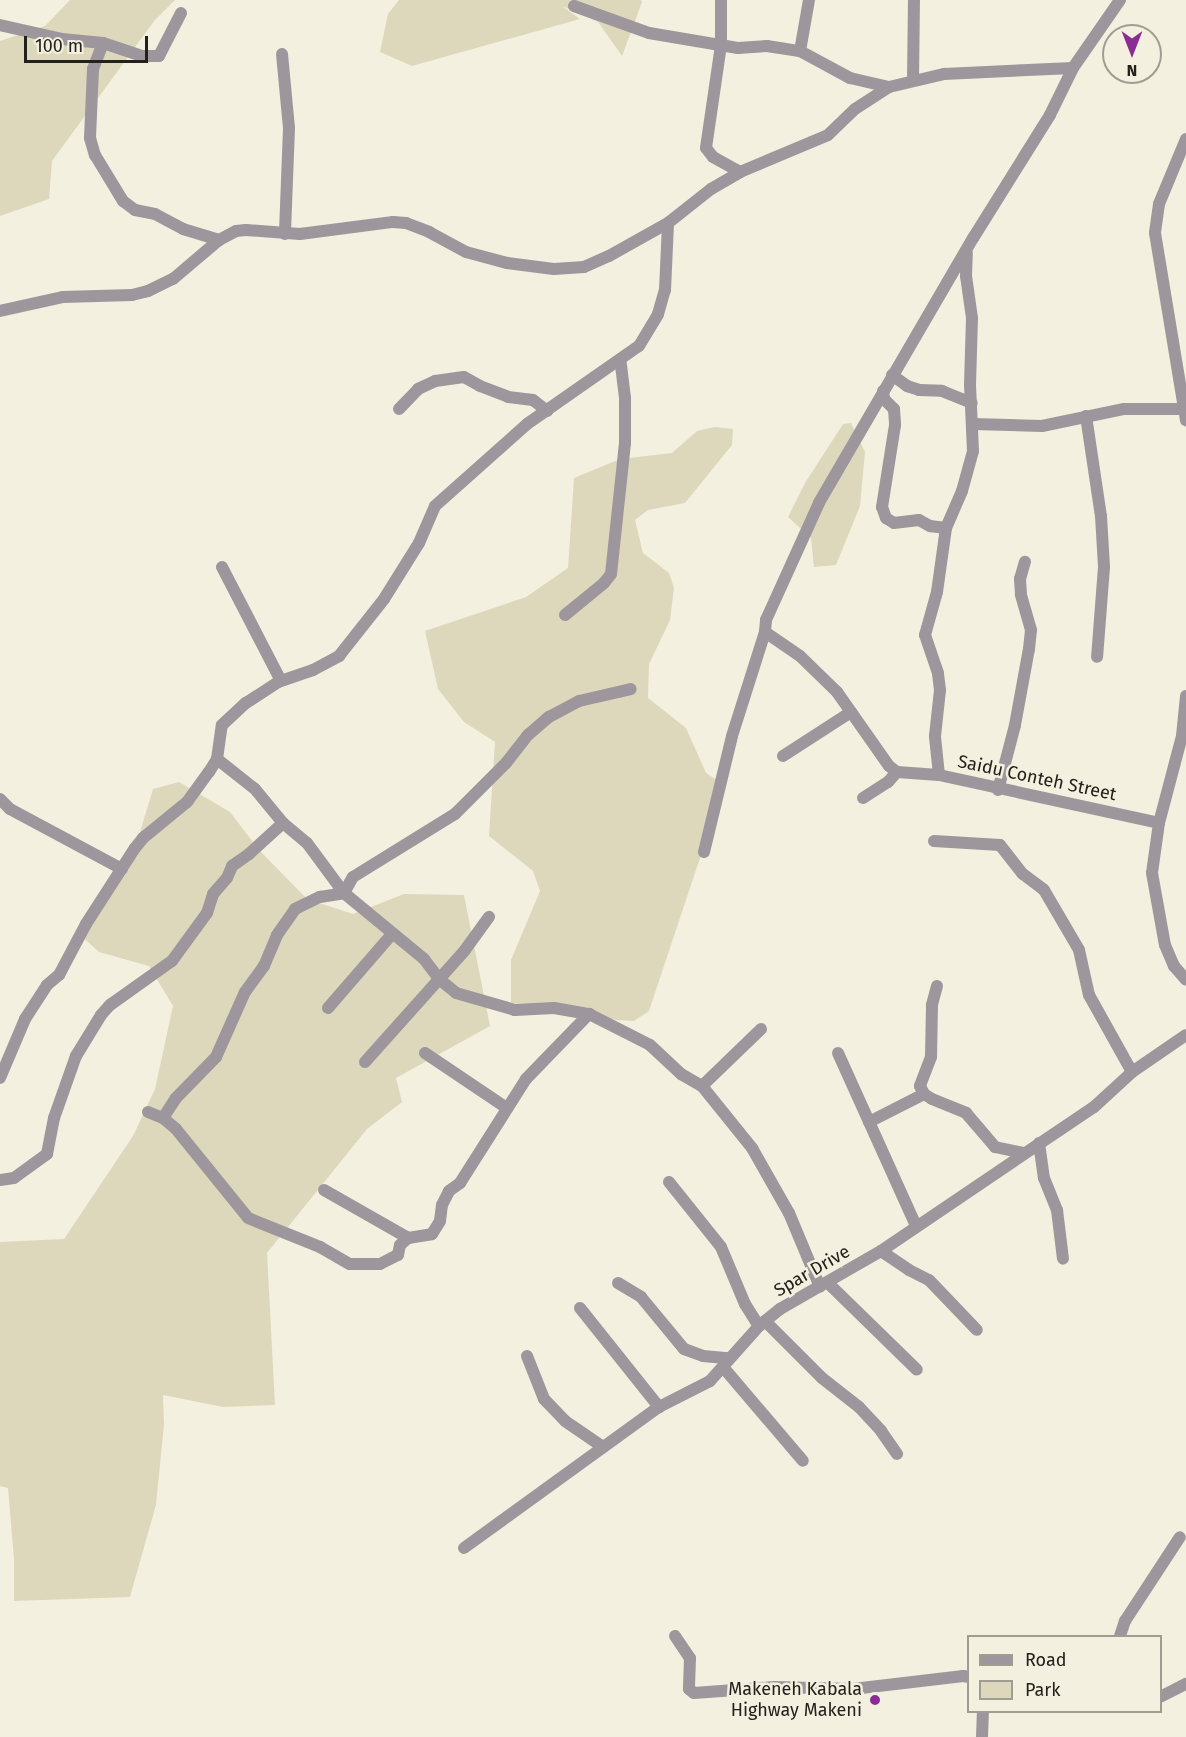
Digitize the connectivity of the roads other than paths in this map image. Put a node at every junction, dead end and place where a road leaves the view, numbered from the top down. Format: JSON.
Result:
{"nodes":[{"id":1,"x":722,"y":0,"type":"edge"},
{"id":2,"x":809,"y":0,"type":"edge"},
{"id":3,"x":914,"y":0,"type":"edge"},
{"id":4,"x":1120,"y":0,"type":"edge"},
{"id":5,"x":574,"y":6,"type":"dead end"},
{"id":6,"x":181,"y":14,"type":"dead end"},
{"id":7,"x":0,"y":25,"type":"edge"},
{"id":8,"x":103,"y":43,"type":"junction"},
{"id":9,"x":721,"y":45,"type":"junction"},
{"id":10,"x":800,"y":51,"type":"junction"},
{"id":11,"x":282,"y":54,"type":"dead end"},
{"id":12,"x":1073,"y":68,"type":"junction"},
{"id":13,"x":914,"y":80,"type":"junction"},
{"id":14,"x":889,"y":87,"type":"junction"},
{"id":15,"x":1186,"y":139,"type":"edge"},
{"id":16,"x":740,"y":172,"type":"junction"},
{"id":17,"x":668,"y":223,"type":"junction"},
{"id":18,"x":285,"y":234,"type":"junction"},
{"id":19,"x":219,"y":240,"type":"junction"},
{"id":20,"x":967,"y":250,"type":"junction"},
{"id":21,"x":0,"y":310,"type":"edge"},
{"id":22,"x":620,"y":359,"type":"junction"},
{"id":23,"x":892,"y":375,"type":"junction"},
{"id":24,"x":883,"y":391,"type":"junction"},
{"id":25,"x":972,"y":403,"type":"junction"},
{"id":26,"x":399,"y":409,"type":"dead end"},
{"id":27,"x":547,"y":411,"type":"junction"},
{"id":28,"x":1185,"y":414,"type":"edge"},
{"id":29,"x":1086,"y":416,"type":"junction"},
{"id":30,"x":973,"y":424,"type":"junction"},
{"id":31,"x":946,"y":528,"type":"junction"},
{"id":32,"x":1025,"y":562,"type":"dead end"},
{"id":33,"x":222,"y":567,"type":"dead end"},
{"id":34,"x":565,"y":615,"type":"dead end"},
{"id":35,"x":765,"y":632,"type":"junction"},
{"id":36,"x":1097,"y":657,"type":"dead end"},
{"id":37,"x":282,"y":681,"type":"junction"},
{"id":38,"x":631,"y":689,"type":"dead end"},
{"id":39,"x":1186,"y":696,"type":"edge"},
{"id":40,"x":851,"y":712,"type":"junction"},
{"id":41,"x":783,"y":756,"type":"dead end"},
{"id":42,"x":217,"y":759,"type":"junction"},
{"id":43,"x":233,"y":771,"type":"junction"},
{"id":44,"x":209,"y":772,"type":"junction"},
{"id":45,"x":897,"y":772,"type":"junction"},
{"id":46,"x":939,"y":775,"type":"junction"},
{"id":47,"x":998,"y":790,"type":"junction"},
{"id":48,"x":863,"y":798,"type":"dead end"},
{"id":49,"x":0,"y":799,"type":"edge"},
{"id":50,"x":283,"y":823,"type":"junction"},
{"id":51,"x":1160,"y":824,"type":"junction"},
{"id":52,"x":934,"y":841,"type":"dead end"},
{"id":53,"x":704,"y":852,"type":"dead end"},
{"id":54,"x":122,"y":869,"type":"junction"},
{"id":55,"x":344,"y":893,"type":"junction"},
{"id":56,"x":489,"y":917,"type":"dead end"},
{"id":57,"x":392,"y":934,"type":"junction"},
{"id":58,"x":439,"y":980,"type":"junction"},
{"id":59,"x":1186,"y":980,"type":"edge"},
{"id":60,"x":937,"y":986,"type":"dead end"},
{"id":61,"x":328,"y":1008,"type":"dead end"},
{"id":62,"x":589,"y":1014,"type":"junction"},
{"id":63,"x":761,"y":1029,"type":"dead end"},
{"id":64,"x":1186,"y":1035,"type":"edge"},
{"id":65,"x":426,"y":1053,"type":"dead end"},
{"id":66,"x":838,"y":1053,"type":"dead end"},
{"id":67,"x":365,"y":1062,"type":"dead end"},
{"id":68,"x":1132,"y":1072,"type":"junction"},
{"id":69,"x":0,"y":1078,"type":"edge"},
{"id":70,"x":702,"y":1086,"type":"junction"},
{"id":71,"x":924,"y":1094,"type":"junction"},
{"id":72,"x":507,"y":1108,"type":"junction"},
{"id":73,"x":148,"y":1112,"type":"dead end"},
{"id":74,"x":163,"y":1119,"type":"junction"},
{"id":75,"x":869,"y":1122,"type":"junction"},
{"id":76,"x":1039,"y":1143,"type":"junction"},
{"id":77,"x":1024,"y":1153,"type":"junction"},
{"id":78,"x":0,"y":1180,"type":"edge"},
{"id":79,"x":669,"y":1182,"type":"dead end"},
{"id":80,"x":324,"y":1190,"type":"dead end"},
{"id":81,"x":916,"y":1226,"type":"junction"},
{"id":82,"x":408,"y":1238,"type":"junction"},
{"id":83,"x":881,"y":1251,"type":"junction"},
{"id":84,"x":1063,"y":1259,"type":"dead end"},
{"id":85,"x":618,"y":1283,"type":"dead end"},
{"id":86,"x":824,"y":1285,"type":"junction"},
{"id":87,"x":580,"y":1308,"type":"dead end"},
{"id":88,"x":762,"y":1324,"type":"junction"},
{"id":89,"x":977,"y":1330,"type":"dead end"},
{"id":90,"x":527,"y":1356,"type":"dead end"},
{"id":91,"x":726,"y":1363,"type":"junction"},
{"id":92,"x":917,"y":1370,"type":"dead end"},
{"id":93,"x":659,"y":1407,"type":"junction"},
{"id":94,"x":603,"y":1447,"type":"junction"},
{"id":95,"x":897,"y":1454,"type":"dead end"},
{"id":96,"x":803,"y":1461,"type":"dead end"},
{"id":97,"x":1180,"y":1537,"type":"dead end"},
{"id":98,"x":464,"y":1548,"type":"dead end"},
{"id":99,"x":1119,"y":1635,"type":"edge"},
{"id":100,"x":675,"y":1636,"type":"dead end"},
{"id":101,"x":967,"y":1677,"type":"edge"},
{"id":102,"x":1186,"y":1684,"type":"edge"},
{"id":103,"x":1162,"y":1696,"type":"edge"},
{"id":104,"x":983,"y":1713,"type":"edge"},
{"id":105,"x":982,"y":1737,"type":"edge"}],
"edges":[{"from":1,"to":9,"type":"street"},
{"from":2,"to":10,"type":"street"},
{"from":3,"to":13,"type":"street"},
{"from":4,"to":12,"type":"street"},
{"from":5,"to":9,"type":"street"},
{"from":6,"to":8,"type":"street"},
{"from":7,"to":8,"type":"street"},
{"from":8,"to":19,"type":"street"},
{"from":9,"to":10,"type":"street"},
{"from":9,"to":16,"type":"street"},
{"from":10,"to":14,"type":"street"},
{"from":11,"to":18,"type":"street"},
{"from":12,"to":13,"type":"street"},
{"from":12,"to":20,"type":"street"},
{"from":13,"to":14,"type":"street"},
{"from":14,"to":16,"type":"street"},
{"from":15,"to":28,"type":"street"},
{"from":16,"to":17,"type":"street"},
{"from":17,"to":18,"type":"street"},
{"from":17,"to":22,"type":"street"},
{"from":18,"to":19,"type":"street"},
{"from":19,"to":21,"type":"street"},
{"from":20,"to":23,"type":"street"},
{"from":20,"to":25,"type":"street","name":"Saidu Conteh Street"},
{"from":22,"to":27,"type":"street"},
{"from":22,"to":34,"type":"street"},
{"from":23,"to":24,"type":"street"},
{"from":23,"to":25,"type":"street"},
{"from":24,"to":31,"type":"street"},
{"from":24,"to":35,"type":"street"},
{"from":25,"to":30,"type":"street","name":"Saidu Conteh Street"},
{"from":26,"to":27,"type":"street"},
{"from":27,"to":37,"type":"street"},
{"from":28,"to":29,"type":"street"},
{"from":29,"to":30,"type":"street"},
{"from":29,"to":36,"type":"street"},
{"from":30,"to":31,"type":"street","name":"Saidu Conteh Street"},
{"from":31,"to":46,"type":"street","name":"Saidu Conteh Street"},
{"from":32,"to":47,"type":"street"},
{"from":33,"to":37,"type":"street"},
{"from":35,"to":40,"type":"street"},
{"from":35,"to":53,"type":"street"},
{"from":37,"to":42,"type":"street"},
{"from":38,"to":55,"type":"street"},
{"from":39,"to":51,"type":"street"},
{"from":40,"to":41,"type":"street"},
{"from":40,"to":45,"type":"street"},
{"from":42,"to":43,"type":"street"},
{"from":42,"to":44,"type":"street"},
{"from":43,"to":44,"type":"street"},
{"from":43,"to":50,"type":"street"},
{"from":44,"to":54,"type":"street"},
{"from":45,"to":46,"type":"street"},
{"from":45,"to":48,"type":"street"},
{"from":46,"to":47,"type":"street","name":"Saidu Conteh Street"},
{"from":47,"to":51,"type":"street","name":"Saidu Conteh Street"},
{"from":49,"to":54,"type":"street"},
{"from":50,"to":55,"type":"street"},
{"from":50,"to":78,"type":"street"},
{"from":51,"to":59,"type":"street"},
{"from":52,"to":68,"type":"street"},
{"from":54,"to":69,"type":"street"},
{"from":55,"to":57,"type":"street"},
{"from":55,"to":74,"type":"street"},
{"from":56,"to":58,"type":"street"},
{"from":57,"to":58,"type":"street"},
{"from":57,"to":61,"type":"street"},
{"from":58,"to":62,"type":"street"},
{"from":58,"to":67,"type":"street"},
{"from":60,"to":71,"type":"street"},
{"from":62,"to":70,"type":"street"},
{"from":62,"to":72,"type":"street"},
{"from":63,"to":70,"type":"street"},
{"from":64,"to":68,"type":"street","name":"Spar Drive"},
{"from":65,"to":72,"type":"street"},
{"from":66,"to":75,"type":"street"},
{"from":68,"to":76,"type":"street","name":"Spar Drive"},
{"from":70,"to":86,"type":"street"},
{"from":71,"to":75,"type":"street"},
{"from":71,"to":77,"type":"street"},
{"from":72,"to":82,"type":"street"},
{"from":73,"to":74,"type":"street"},
{"from":74,"to":82,"type":"street"},
{"from":75,"to":81,"type":"street"},
{"from":76,"to":77,"type":"street","name":"Spar Drive"},
{"from":76,"to":84,"type":"street"},
{"from":77,"to":81,"type":"street","name":"Spar Drive"},
{"from":79,"to":88,"type":"street"},
{"from":80,"to":82,"type":"street"},
{"from":81,"to":83,"type":"street","name":"Spar Drive"},
{"from":83,"to":86,"type":"street","name":"Spar Drive"},
{"from":83,"to":89,"type":"street"},
{"from":85,"to":91,"type":"street"},
{"from":86,"to":88,"type":"street","name":"Spar Drive"},
{"from":86,"to":92,"type":"street"},
{"from":87,"to":93,"type":"street"},
{"from":88,"to":91,"type":"street","name":"Spar Drive"},
{"from":88,"to":95,"type":"street"},
{"from":90,"to":94,"type":"street"},
{"from":91,"to":93,"type":"street","name":"Spar Drive"},
{"from":91,"to":96,"type":"street"},
{"from":93,"to":94,"type":"street","name":"Spar Drive"},
{"from":94,"to":98,"type":"street","name":"Spar Drive"},
{"from":97,"to":99,"type":"street"},
{"from":100,"to":101,"type":"street"},
{"from":102,"to":103,"type":"street"},
{"from":104,"to":105,"type":"street"}]}
